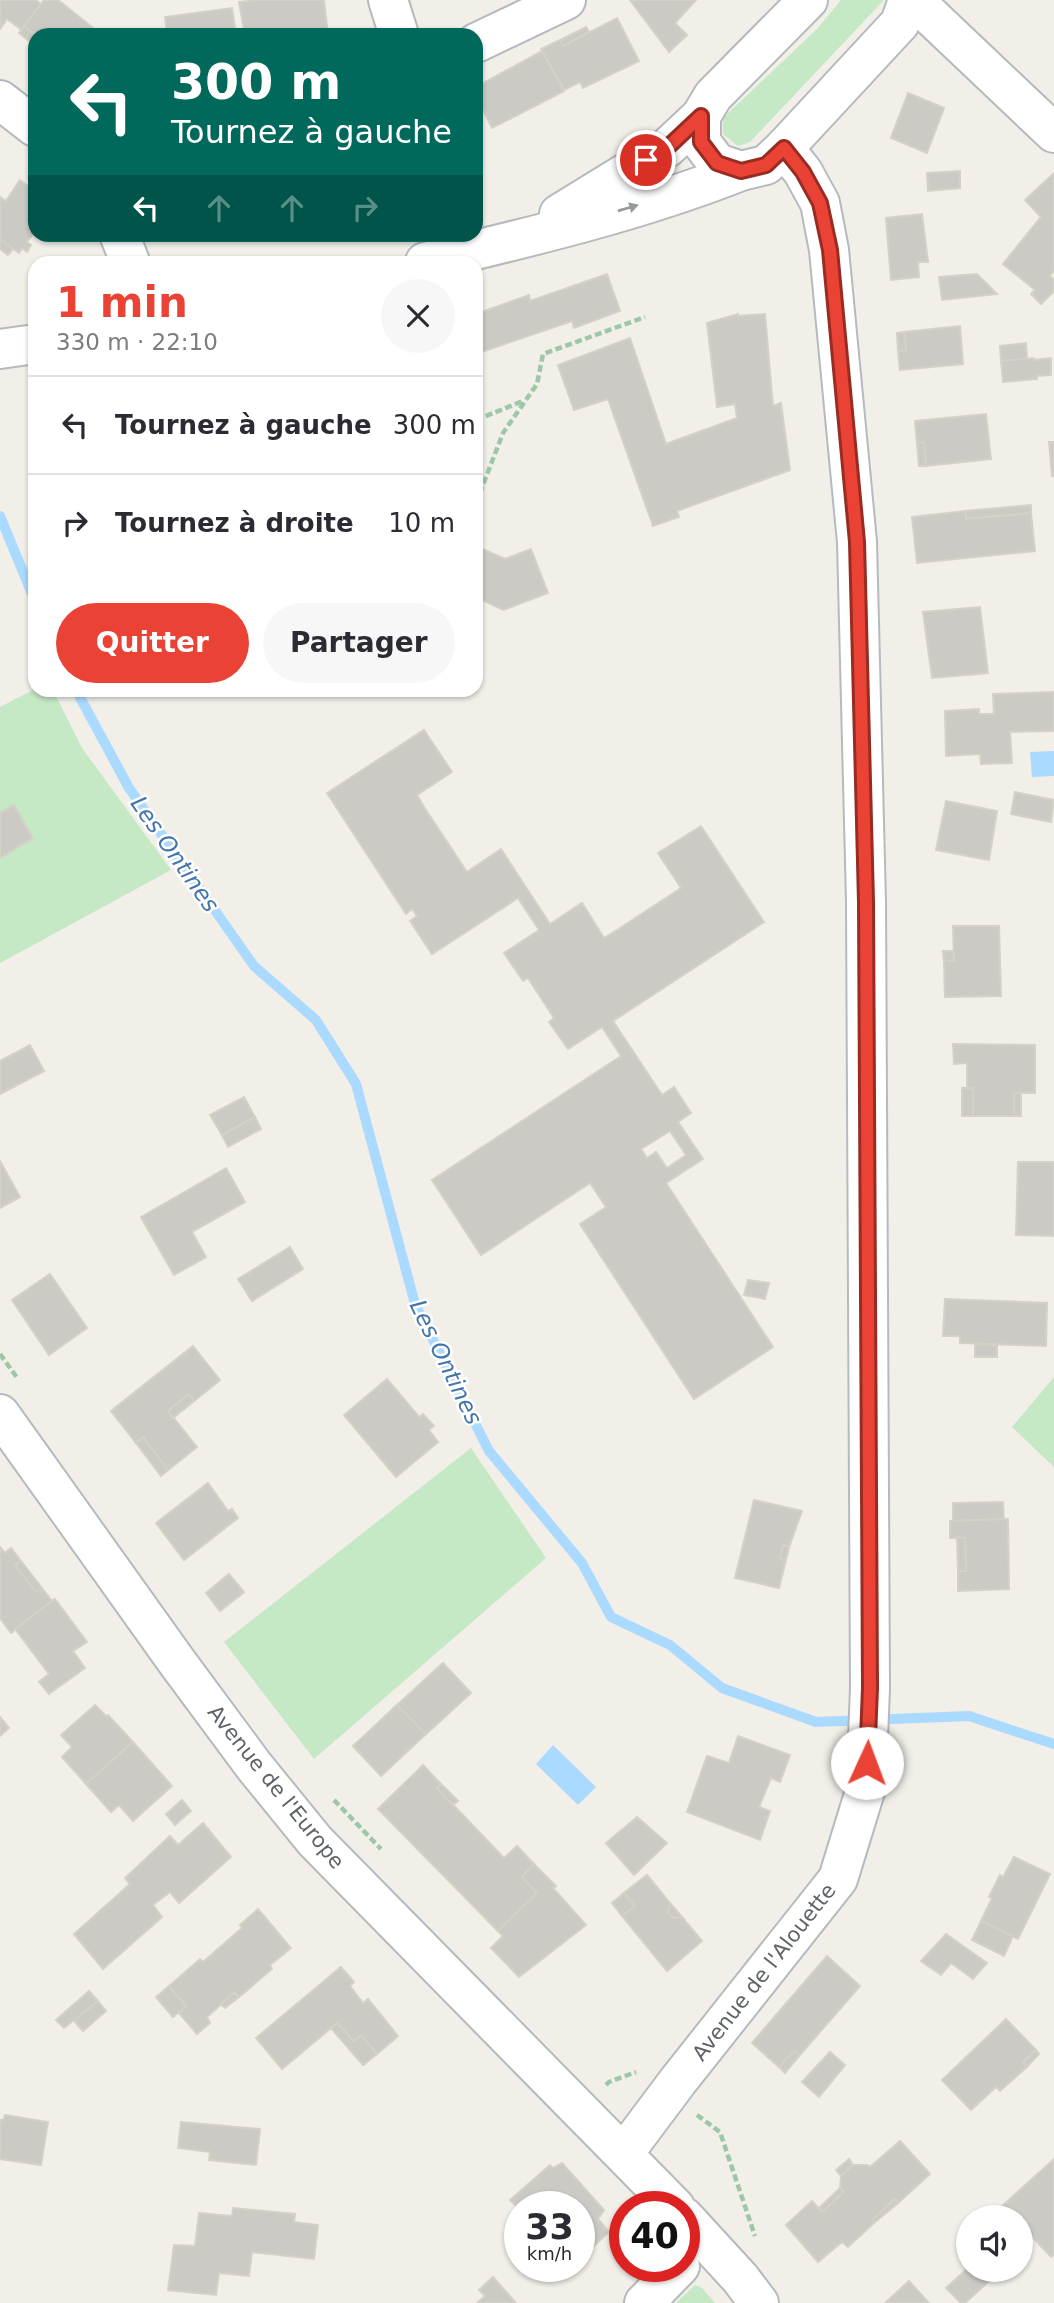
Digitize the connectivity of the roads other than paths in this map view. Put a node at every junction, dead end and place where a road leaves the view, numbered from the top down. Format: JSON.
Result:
{"nodes":[{"id":1,"x":388,"y":0,"type":"edge"},
{"id":2,"x":566,"y":0,"type":"edge"},
{"id":3,"x":808,"y":0,"type":"edge"},
{"id":4,"x":908,"y":1,"type":"edge"},
{"id":5,"x":397,"y":28,"type":"edge"},
{"id":6,"x":483,"y":40,"type":"edge"},
{"id":7,"x":0,"y":100,"type":"edge"},
{"id":8,"x":701,"y":116,"type":"junction"},
{"id":9,"x":28,"y":122,"type":"edge"},
{"id":10,"x":1054,"y":133,"type":"edge"},
{"id":11,"x":784,"y":148,"type":"junction"},
{"id":12,"x":741,"y":171,"type":"junction"},
{"id":13,"x":515,"y":240,"type":"junction"},
{"id":14,"x":450,"y":256,"type":"edge"},
{"id":15,"x":28,"y":345,"type":"edge"},
{"id":16,"x":0,"y":349,"type":"edge"},
{"id":17,"x":6,"y":1409,"type":"edge"},
{"id":18,"x":624,"y":2153,"type":"junction"},
{"id":19,"x":660,"y":2191,"type":"edge"},
{"id":20,"x":700,"y":2254,"type":"edge"},
{"id":21,"x":661,"y":2282,"type":"edge"},
{"id":22,"x":750,"y":2291,"type":"edge"},
{"id":23,"x":644,"y":2303,"type":"edge"}],
"edges":[{"from":1,"to":5,"type":"street"},
{"from":2,"to":6,"type":"street"},
{"from":3,"to":8,"type":"street"},
{"from":4,"to":10,"type":"street"},
{"from":4,"to":11,"type":"street"},
{"from":7,"to":9,"type":"street"},
{"from":8,"to":12,"type":"street"},
{"from":8,"to":13,"type":"street"},
{"from":11,"to":12,"type":"street"},
{"from":11,"to":18,"type":"street","name":"Avenue de l'Alouette"},
{"from":13,"to":12,"type":"street","one_way":true},
{"from":13,"to":14,"type":"street"},
{"from":15,"to":16,"type":"street"},
{"from":17,"to":18,"type":"street","name":"Avenue de l'Europe"},
{"from":18,"to":19,"type":"street","name":"Avenue de l'Europe"},
{"from":20,"to":22,"type":"street"},
{"from":21,"to":23,"type":"street"}]}
